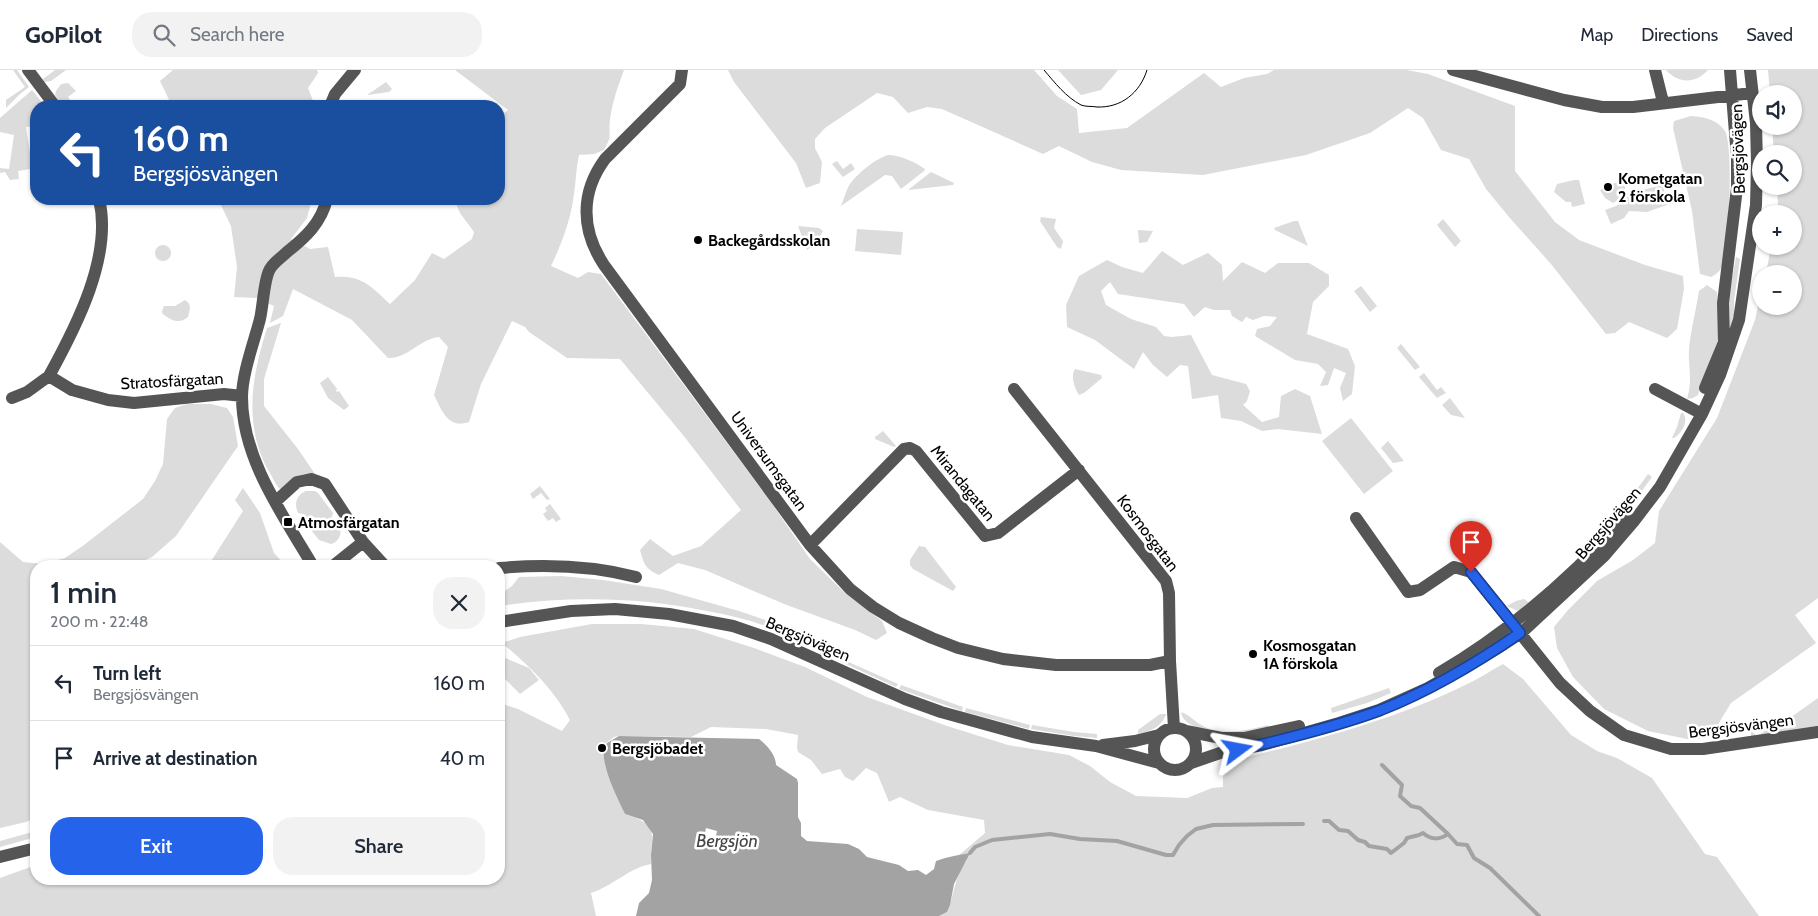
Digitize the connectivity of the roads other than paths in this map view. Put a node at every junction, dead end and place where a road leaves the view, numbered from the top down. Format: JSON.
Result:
{"nodes":[{"id":1,"x":28,"y":70,"type":"edge"},
{"id":2,"x":355,"y":70,"type":"edge"},
{"id":3,"x":682,"y":70,"type":"edge"},
{"id":4,"x":1453,"y":70,"type":"edge"},
{"id":5,"x":1655,"y":70,"type":"edge"},
{"id":6,"x":1730,"y":70,"type":"edge"},
{"id":7,"x":1750,"y":70,"type":"edge"},
{"id":8,"x":1752,"y":93,"type":"joint"},
{"id":9,"x":1732,"y":96,"type":"junction"},
{"id":10,"x":50,"y":100,"type":"edge"},
{"id":11,"x":332,"y":100,"type":"edge"},
{"id":12,"x":1663,"y":102,"type":"junction"},
{"id":13,"x":1755,"y":135,"type":"edge"},
{"id":14,"x":100,"y":205,"type":"edge"},
{"id":15,"x":326,"y":205,"type":"edge"},
{"id":16,"x":49,"y":376,"type":"junction"},
{"id":17,"x":1014,"y":389,"type":"dead end"},
{"id":18,"x":1656,"y":390,"type":"dead end"},
{"id":19,"x":242,"y":396,"type":"junction"},
{"id":20,"x":12,"y":398,"type":"dead end"},
{"id":21,"x":1699,"y":412,"type":"junction"},
{"id":22,"x":1079,"y":470,"type":"junction"},
{"id":23,"x":275,"y":502,"type":"junction"},
{"id":24,"x":1356,"y":518,"type":"dead end"},
{"id":25,"x":363,"y":542,"type":"junction"},
{"id":26,"x":810,"y":545,"type":"junction"},
{"id":27,"x":309,"y":560,"type":"edge"},
{"id":28,"x":340,"y":560,"type":"edge"},
{"id":29,"x":380,"y":560,"type":"edge"},
{"id":30,"x":505,"y":568,"type":"edge"},
{"id":31,"x":636,"y":577,"type":"dead end"},
{"id":32,"x":505,"y":621,"type":"edge"},
{"id":33,"x":1517,"y":628,"type":"junction"},
{"id":34,"x":1170,"y":661,"type":"junction"},
{"id":35,"x":1180,"y":730,"type":"junction"},
{"id":36,"x":1818,"y":732,"type":"edge"},
{"id":37,"x":1159,"y":735,"type":"junction"},
{"id":38,"x":1096,"y":746,"type":"junction"},
{"id":39,"x":1159,"y":763,"type":"junction"},
{"id":40,"x":1191,"y":763,"type":"junction"},
{"id":41,"x":30,"y":850,"type":"edge"},
{"id":42,"x":0,"y":857,"type":"edge"}],
"edges":[{"from":1,"to":10,"type":"street"},
{"from":2,"to":11,"type":"street"},
{"from":3,"to":26,"type":"street","name":"Universumsgatan"},
{"from":4,"to":12,"type":"street"},
{"from":5,"to":12,"type":"street"},
{"from":6,"to":9,"type":"street","name":"Bergsjövägen"},
{"from":7,"to":8,"type":"street","name":"Bergsjövägen"},
{"from":8,"to":9,"type":"street"},
{"from":9,"to":12,"type":"street"},
{"from":9,"to":21,"type":"street","name":"Bergsjövägen"},
{"from":13,"to":21,"type":"street","name":"Bergsjövägen"},
{"from":14,"to":16,"type":"street"},
{"from":15,"to":19,"type":"street"},
{"from":16,"to":19,"type":"street","name":"Stratosfärgatan"},
{"from":16,"to":20,"type":"street"},
{"from":17,"to":22,"type":"street","name":"Kosmosgatan"},
{"from":18,"to":21,"type":"street"},
{"from":19,"to":23,"type":"street"},
{"from":21,"to":33,"type":"street","name":"Bergsjövägen"},
{"from":22,"to":26,"type":"street","name":"Mirandagatan"},
{"from":22,"to":34,"type":"street","name":"Kosmosgatan"},
{"from":23,"to":25,"type":"street"},
{"from":23,"to":27,"type":"street"},
{"from":24,"to":33,"type":"street","name":"Bergsjösvängen"},
{"from":25,"to":28,"type":"street"},
{"from":25,"to":29,"type":"street"},
{"from":26,"to":34,"type":"street","name":"Universumsgatan"},
{"from":30,"to":31,"type":"street"},
{"from":32,"to":38,"type":"street","name":"Bergsjövägen"},
{"from":33,"to":35,"type":"street","name":"Bergsjövägen"},
{"from":33,"to":36,"type":"street","name":"Bergsjösvängen"},
{"from":33,"to":40,"type":"street","name":"Bergsjövägen"},
{"from":34,"to":35,"type":"street","name":"Kosmosgatan"},
{"from":35,"to":37,"type":"street","name":"Bergsjövägen"},
{"from":35,"to":40,"type":"street"},
{"from":37,"to":38,"type":"street","name":"Bergsjövägen"},
{"from":37,"to":39,"type":"street"},
{"from":38,"to":39,"type":"street","name":"Bergsjövägen"},
{"from":39,"to":40,"type":"street","name":"Bergsjövägen"},
{"from":41,"to":42,"type":"street"}]}
